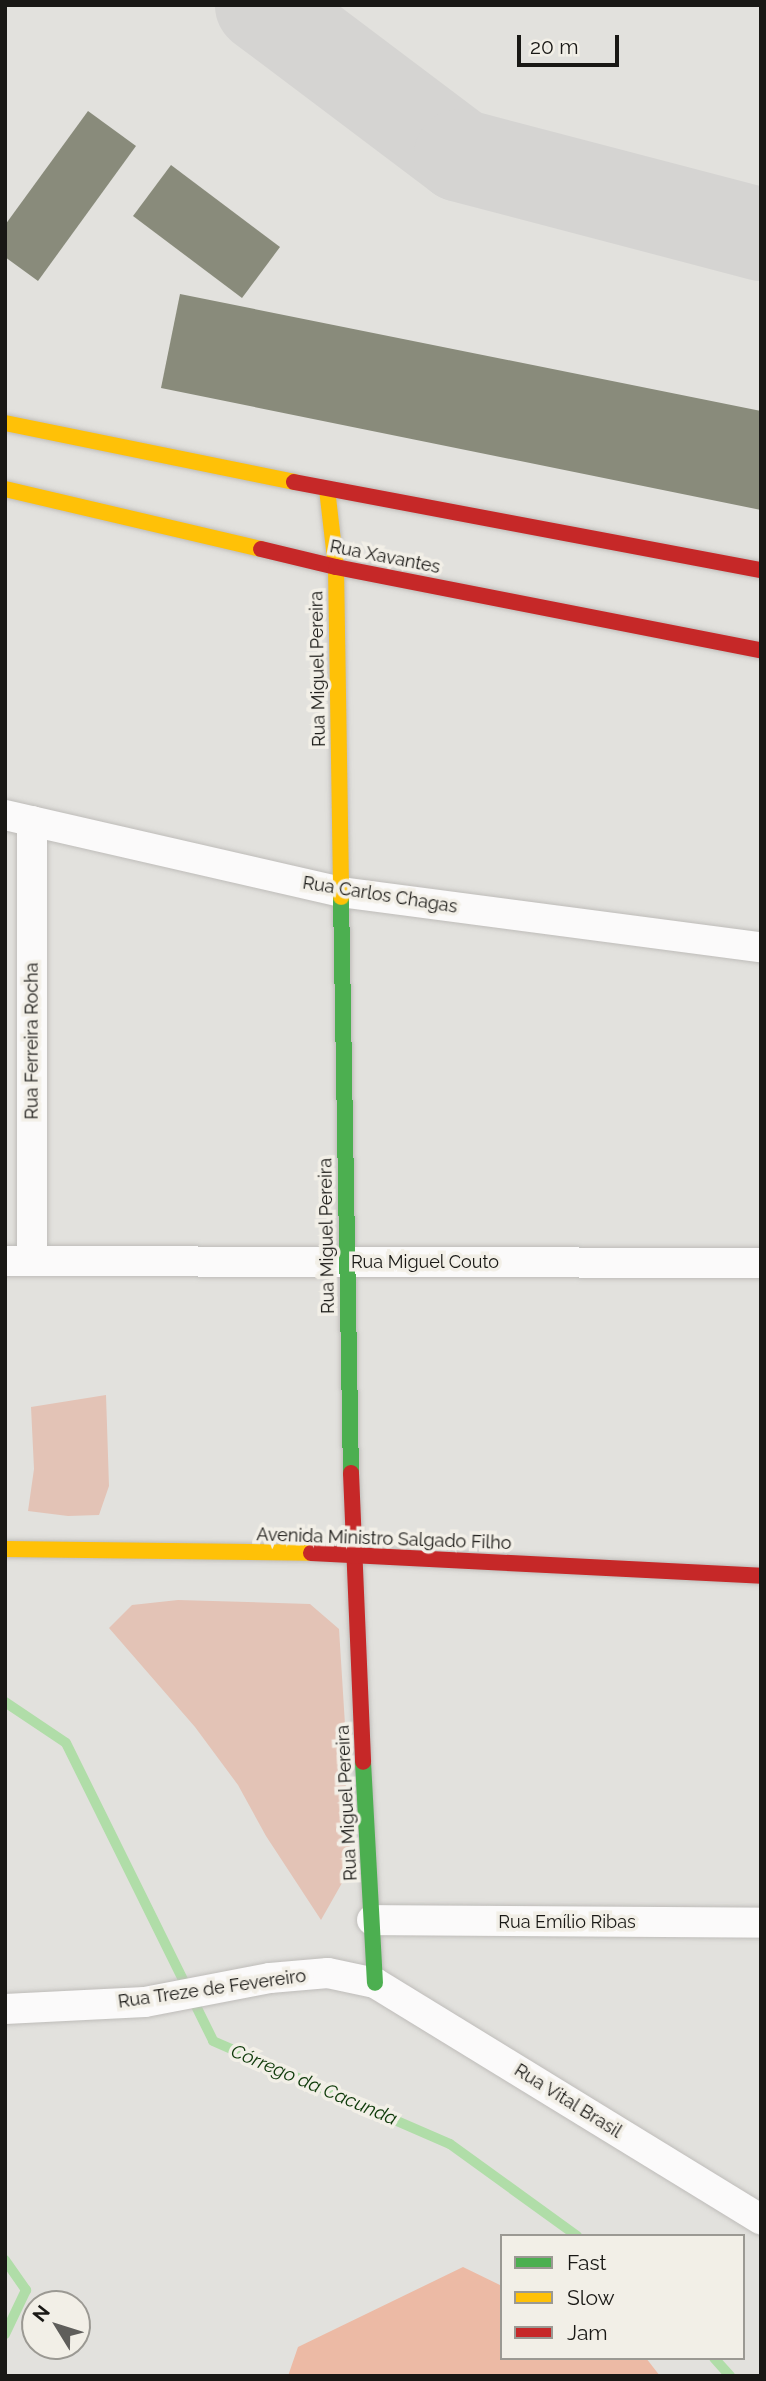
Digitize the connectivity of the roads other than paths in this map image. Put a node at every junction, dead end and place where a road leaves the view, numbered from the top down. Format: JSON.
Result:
{"nodes":[{"id":1,"x":5,"y":424,"type":"edge"},
{"id":2,"x":5,"y":489,"type":"edge"},
{"id":3,"x":327,"y":489,"type":"junction"},
{"id":4,"x":336,"y":567,"type":"junction"},
{"id":5,"x":761,"y":570,"type":"edge"},
{"id":6,"x":761,"y":650,"type":"edge"},
{"id":7,"x":19,"y":818,"type":"edge"},
{"id":8,"x":341,"y":892,"type":"junction"},
{"id":9,"x":761,"y":947,"type":"edge"},
{"id":10,"x":19,"y":1261,"type":"edge"},
{"id":11,"x":346,"y":1261,"type":"junction"},
{"id":12,"x":761,"y":1263,"type":"edge"},
{"id":13,"x":5,"y":1549,"type":"edge"},
{"id":14,"x":352,"y":1554,"type":"junction"},
{"id":15,"x":761,"y":1576,"type":"edge"},
{"id":16,"x":372,"y":1920,"type":"junction"},
{"id":17,"x":761,"y":1923,"type":"edge"},
{"id":18,"x":375,"y":1983,"type":"junction"},
{"id":19,"x":5,"y":2008,"type":"edge"},
{"id":20,"x":761,"y":2220,"type":"edge"}],
"edges":[{"from":1,"to":3,"type":"street"},
{"from":2,"to":4,"type":"street","name":"Rua Xavantes"},
{"from":3,"to":4,"type":"street","name":"Rua Miguel Pereira"},
{"from":3,"to":5,"type":"street"},
{"from":4,"to":6,"type":"street","name":"Rua Xavantes"},
{"from":4,"to":8,"type":"street","name":"Rua Miguel Pereira"},
{"from":7,"to":8,"type":"street","name":"Rua Carlos Chagas"},
{"from":7,"to":10,"type":"street","name":"Rua Ferreira Rocha"},
{"from":8,"to":9,"type":"street","name":"Rua Carlos Chagas"},
{"from":8,"to":11,"type":"street","name":"Rua Miguel Pereira"},
{"from":10,"to":11,"type":"street","name":"Rua Miguel Couto"},
{"from":11,"to":12,"type":"street","name":"Rua Miguel Couto"},
{"from":11,"to":14,"type":"street","name":"Rua Miguel Pereira"},
{"from":13,"to":14,"type":"street","name":"Avenida Ministro Salgado Filho"},
{"from":14,"to":15,"type":"street","name":"Avenida Ministro Salgado Filho"},
{"from":14,"to":16,"type":"street","name":"Rua Miguel Pereira"},
{"from":16,"to":17,"type":"street","name":"Rua Emílio Ribas"},
{"from":16,"to":18,"type":"street","name":"Rua Miguel Pereira"},
{"from":18,"to":19,"type":"street","name":"Rua Treze de Fevereiro"},
{"from":18,"to":20,"type":"street","name":"Rua Vital Brasil"}]}
